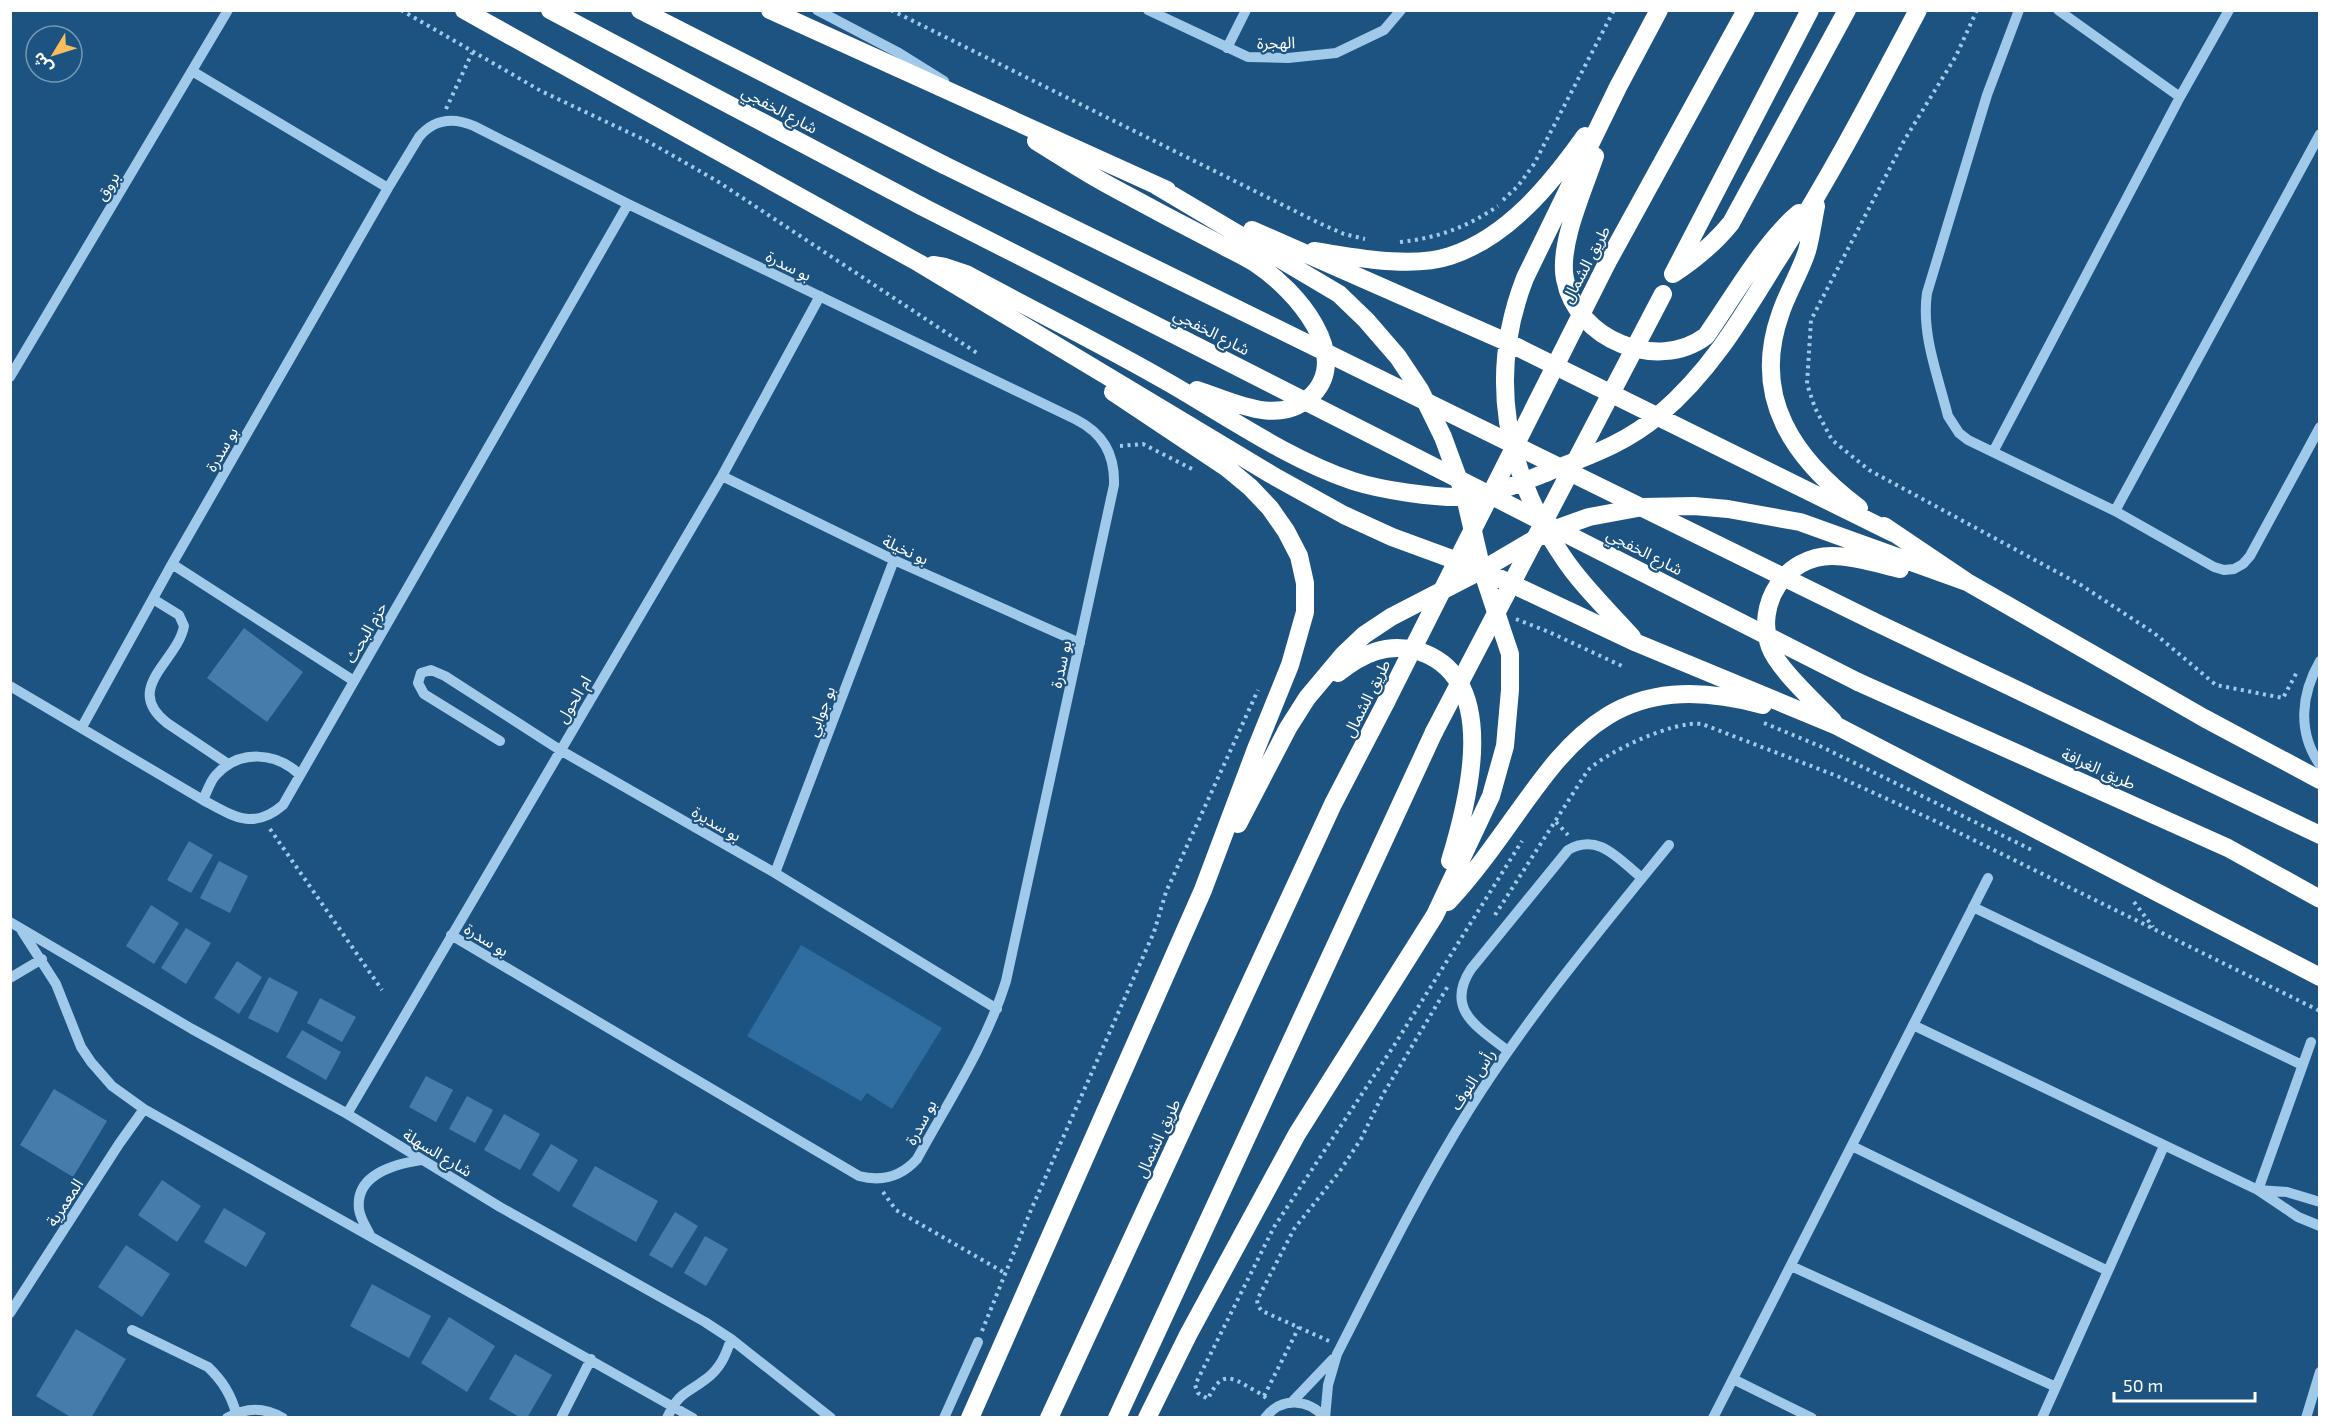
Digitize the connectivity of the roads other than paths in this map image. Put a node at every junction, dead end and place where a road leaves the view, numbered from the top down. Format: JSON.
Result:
{"nodes":[{"id":1,"x":228,"y":10,"type":"edge"},
{"id":2,"x":464,"y":10,"type":"edge"},
{"id":3,"x":550,"y":10,"type":"edge"},
{"id":4,"x":640,"y":10,"type":"edge"},
{"id":5,"x":770,"y":10,"type":"edge"},
{"id":6,"x":817,"y":10,"type":"edge"},
{"id":7,"x":1148,"y":10,"type":"edge"},
{"id":8,"x":1246,"y":10,"type":"edge"},
{"id":9,"x":1401,"y":10,"type":"edge"},
{"id":10,"x":1659,"y":10,"type":"edge"},
{"id":11,"x":1746,"y":10,"type":"edge"},
{"id":12,"x":1810,"y":10,"type":"edge"},
{"id":13,"x":1847,"y":10,"type":"edge"},
{"id":14,"x":1918,"y":10,"type":"edge"},
{"id":15,"x":2019,"y":10,"type":"edge"},
{"id":16,"x":2058,"y":10,"type":"edge"},
{"id":17,"x":2229,"y":10,"type":"edge"},
{"id":18,"x":1227,"y":48,"type":"junction"},
{"id":19,"x":192,"y":71,"type":"junction"},
{"id":20,"x":1618,"y":87,"type":"junction"},
{"id":21,"x":2180,"y":97,"type":"junction"},
{"id":22,"x":982,"y":105,"type":"junction"},
{"id":23,"x":2319,"y":134,"type":"edge"},
{"id":24,"x":1157,"y":186,"type":"junction"},
{"id":25,"x":388,"y":188,"type":"junction"},
{"id":26,"x":1817,"y":198,"type":"junction"},
{"id":27,"x":628,"y":204,"type":"junction"},
{"id":28,"x":1288,"y":247,"type":"junction"},
{"id":29,"x":920,"y":263,"type":"junction"},
{"id":30,"x":1673,"y":274,"type":"junction"},
{"id":31,"x":820,"y":296,"type":"junction"},
{"id":32,"x":1509,"y":343,"type":"junction"},
{"id":33,"x":10,"y":377,"type":"edge"},
{"id":34,"x":1159,"y":377,"type":"junction"},
{"id":35,"x":1657,"y":417,"type":"junction"},
{"id":36,"x":2319,"y":427,"type":"edge"},
{"id":37,"x":1993,"y":453,"type":"junction"},
{"id":38,"x":722,"y":476,"type":"junction"},
{"id":39,"x":1522,"y":483,"type":"junction"},
{"id":40,"x":1465,"y":497,"type":"junction"},
{"id":41,"x":2115,"y":511,"type":"junction"},
{"id":42,"x":1547,"y":532,"type":"junction"},
{"id":43,"x":1893,"y":533,"type":"junction"},
{"id":44,"x":894,"y":560,"type":"junction"},
{"id":45,"x":172,"y":564,"type":"junction"},
{"id":46,"x":1482,"y":570,"type":"junction"},
{"id":47,"x":1967,"y":582,"type":"junction"},
{"id":48,"x":153,"y":599,"type":"junction"},
{"id":49,"x":1873,"y":621,"type":"joint"},
{"id":50,"x":1080,"y":643,"type":"junction"},
{"id":51,"x":1637,"y":643,"type":"junction"},
{"id":52,"x":2318,"y":664,"type":"edge"},
{"id":53,"x":354,"y":681,"type":"junction"},
{"id":54,"x":1858,"y":682,"type":"joint"},
{"id":55,"x":10,"y":686,"type":"edge"},
{"id":56,"x":1307,"y":698,"type":"junction"},
{"id":57,"x":1837,"y":726,"type":"junction"},
{"id":58,"x":82,"y":727,"type":"junction"},
{"id":59,"x":500,"y":741,"type":"dead end"},
{"id":60,"x":560,"y":750,"type":"junction"},
{"id":61,"x":228,"y":764,"type":"junction"},
{"id":62,"x":2319,"y":765,"type":"edge"},
{"id":63,"x":300,"y":775,"type":"junction"},
{"id":64,"x":2319,"y":780,"type":"edge"},
{"id":65,"x":203,"y":800,"type":"junction"},
{"id":66,"x":2319,"y":835,"type":"edge"},
{"id":67,"x":1669,"y":845,"type":"dead end"},
{"id":68,"x":775,"y":873,"type":"junction"},
{"id":69,"x":1642,"y":878,"type":"junction"},
{"id":70,"x":1988,"y":878,"type":"dead end"},
{"id":71,"x":1203,"y":890,"type":"junction"},
{"id":72,"x":2319,"y":899,"type":"edge"},
{"id":73,"x":1973,"y":907,"type":"junction"},
{"id":74,"x":1435,"y":915,"type":"junction"},
{"id":75,"x":15,"y":925,"type":"edge"},
{"id":76,"x":451,"y":935,"type":"junction"},
{"id":77,"x":42,"y":959,"type":"junction"},
{"id":78,"x":2319,"y":977,"type":"edge"},
{"id":79,"x":10,"y":978,"type":"edge"},
{"id":80,"x":997,"y":1009,"type":"junction"},
{"id":81,"x":1913,"y":1025,"type":"junction"},
{"id":82,"x":2311,"y":1042,"type":"dead end"},
{"id":83,"x":1508,"y":1051,"type":"junction"},
{"id":84,"x":2302,"y":1065,"type":"junction"},
{"id":85,"x":144,"y":1109,"type":"junction"},
{"id":86,"x":347,"y":1114,"type":"junction"},
{"id":87,"x":1852,"y":1146,"type":"junction"},
{"id":88,"x":2164,"y":1146,"type":"junction"},
{"id":89,"x":421,"y":1160,"type":"junction"},
{"id":90,"x":2258,"y":1190,"type":"junction"},
{"id":91,"x":2319,"y":1202,"type":"edge"},
{"id":92,"x":2319,"y":1226,"type":"edge"},
{"id":93,"x":371,"y":1236,"type":"junction"},
{"id":94,"x":1791,"y":1266,"type":"junction"},
{"id":95,"x":2108,"y":1271,"type":"junction"},
{"id":96,"x":10,"y":1313,"type":"edge"},
{"id":97,"x":132,"y":1330,"type":"dead end"},
{"id":98,"x":731,"y":1339,"type":"junction"},
{"id":99,"x":978,"y":1342,"type":"road end"},
{"id":100,"x":1339,"y":1350,"type":"junction"},
{"id":101,"x":591,"y":1359,"type":"junction"},
{"id":102,"x":2319,"y":1372,"type":"edge"},
{"id":103,"x":1733,"y":1379,"type":"junction"},
{"id":104,"x":2056,"y":1387,"type":"junction"},
{"id":105,"x":2317,"y":1390,"type":"edge"},
{"id":106,"x":1292,"y":1402,"type":"junction"},
{"id":107,"x":673,"y":1404,"type":"junction"},
{"id":108,"x":232,"y":1415,"type":"edge"},
{"id":109,"x":283,"y":1418,"type":"edge"},
{"id":110,"x":561,"y":1418,"type":"edge"},
{"id":111,"x":667,"y":1418,"type":"edge"},
{"id":112,"x":693,"y":1418,"type":"edge"},
{"id":113,"x":831,"y":1418,"type":"edge"},
{"id":114,"x":944,"y":1418,"type":"edge"},
{"id":115,"x":970,"y":1418,"type":"edge"},
{"id":116,"x":1049,"y":1418,"type":"edge"},
{"id":117,"x":1117,"y":1418,"type":"edge"},
{"id":118,"x":1147,"y":1418,"type":"edge"},
{"id":119,"x":1265,"y":1418,"type":"edge"},
{"id":120,"x":1325,"y":1418,"type":"edge"},
{"id":121,"x":1713,"y":1418,"type":"edge"},
{"id":122,"x":1812,"y":1418,"type":"edge"},
{"id":123,"x":2042,"y":1418,"type":"edge"},
{"id":124,"x":2306,"y":1418,"type":"edge"}],
"edges":[{"from":1,"to":19,"type":"street","name":"بروق"},
{"from":2,"to":29,"type":"highway"},
{"from":3,"to":54,"type":"highway","name":"شارع الخفجي","bridge":true},
{"from":4,"to":49,"type":"highway","name":"شارع الخفجي","bridge":true},
{"from":5,"to":22,"type":"highway"},
{"from":6,"to":22,"type":"street"},
{"from":7,"to":18,"type":"street","name":"الهجرة"},
{"from":8,"to":18,"type":"street"},
{"from":9,"to":18,"type":"street","name":"الهجرة"},
{"from":10,"to":20,"type":"highway"},
{"from":11,"to":116,"type":"highway","name":"طريق الشمال","bridge":true},
{"from":12,"to":30,"type":"highway"},
{"from":13,"to":30,"type":"highway"},
{"from":14,"to":26,"type":"highway"},
{"from":15,"to":37,"type":"street"},
{"from":16,"to":21,"type":"street"},
{"from":17,"to":21,"type":"street"},
{"from":19,"to":25,"type":"street"},
{"from":19,"to":33,"type":"street","name":"بروق"},
{"from":20,"to":26,"type":"highway"},
{"from":20,"to":28,"type":"highway"},
{"from":20,"to":32,"type":"highway"},
{"from":21,"to":37,"type":"street"},
{"from":22,"to":24,"type":"highway"},
{"from":22,"to":34,"type":"highway"},
{"from":23,"to":41,"type":"street"},
{"from":24,"to":28,"type":"highway"},
{"from":24,"to":40,"type":"highway"},
{"from":25,"to":27,"type":"street","name":"بو سدرة"},
{"from":25,"to":45,"type":"street","name":"بو سدرة"},
{"from":26,"to":35,"type":"highway"},
{"from":26,"to":43,"type":"highway"},
{"from":27,"to":31,"type":"street","name":"بو سدرة"},
{"from":27,"to":53,"type":"street","name":"حزم البحث"},
{"from":28,"to":32,"type":"highway"},
{"from":29,"to":34,"type":"highway"},
{"from":29,"to":46,"type":"highway"},
{"from":29,"to":71,"type":"highway"},
{"from":30,"to":117,"type":"highway","bridge":true},
{"from":31,"to":38,"type":"street","name":"ام الحول"},
{"from":31,"to":50,"type":"street","name":"بو سدرة"},
{"from":32,"to":35,"type":"highway"},
{"from":32,"to":39,"type":"highway"},
{"from":34,"to":40,"type":"highway"},
{"from":35,"to":39,"type":"highway"},
{"from":35,"to":43,"type":"highway"},
{"from":36,"to":41,"type":"street"},
{"from":37,"to":41,"type":"street"},
{"from":38,"to":44,"type":"street","name":"بو نخيلة"},
{"from":38,"to":60,"type":"street","name":"ام الحول"},
{"from":39,"to":40,"type":"highway"},
{"from":39,"to":42,"type":"highway"},
{"from":40,"to":46,"type":"highway"},
{"from":42,"to":46,"type":"highway"},
{"from":42,"to":47,"type":"highway"},
{"from":42,"to":51,"type":"highway"},
{"from":43,"to":47,"type":"highway"},
{"from":44,"to":50,"type":"street","name":"بو نخيلة"},
{"from":44,"to":68,"type":"street","name":"بو جوابي"},
{"from":45,"to":48,"type":"street","name":"بو سدرة"},
{"from":45,"to":53,"type":"street"},
{"from":46,"to":51,"type":"highway"},
{"from":46,"to":56,"type":"highway"},
{"from":46,"to":74,"type":"highway"},
{"from":47,"to":57,"type":"highway"},
{"from":47,"to":64,"type":"highway"},
{"from":48,"to":58,"type":"street","name":"بو سدرة"},
{"from":48,"to":61,"type":"street"},
{"from":49,"to":66,"type":"highway","name":"طريق الغرافة"},
{"from":50,"to":80,"type":"street","name":"بو سدرة"},
{"from":51,"to":57,"type":"highway"},
{"from":52,"to":62,"type":"street"},
{"from":53,"to":63,"type":"street","name":"حزم البحث"},
{"from":54,"to":72,"type":"highway","name":"طريق الغرافة"},
{"from":55,"to":58,"type":"street"},
{"from":56,"to":71,"type":"highway"},
{"from":56,"to":74,"type":"highway"},
{"from":57,"to":74,"type":"highway"},
{"from":57,"to":78,"type":"highway"},
{"from":58,"to":65,"type":"street"},
{"from":59,"to":60,"type":"street","name":"بو سديرة"},
{"from":60,"to":68,"type":"street","name":"بو سديرة"},
{"from":60,"to":76,"type":"street","name":"ام الحول"},
{"from":61,"to":63,"type":"street"},
{"from":61,"to":65,"type":"street"},
{"from":63,"to":65,"type":"street","name":"حزم البحث"},
{"from":67,"to":69,"type":"street","name":"رأس النوف"},
{"from":68,"to":80,"type":"street","name":"بو سديرة"},
{"from":69,"to":83,"type":"street","name":"رأس النوف"},
{"from":69,"to":83,"type":"street"},
{"from":70,"to":73,"type":"street"},
{"from":71,"to":115,"type":"highway"},
{"from":73,"to":81,"type":"street"},
{"from":73,"to":84,"type":"street"},
{"from":74,"to":118,"type":"highway"},
{"from":75,"to":77,"type":"street","name":"شارع السهلة"},
{"from":75,"to":86,"type":"street","name":"شارع السهلة"},
{"from":76,"to":80,"type":"street","name":"بو سدرة"},
{"from":76,"to":86,"type":"street","name":"ام الحول"},
{"from":77,"to":79,"type":"street"},
{"from":77,"to":85,"type":"street","name":"شارع السهلة"},
{"from":81,"to":87,"type":"street"},
{"from":81,"to":88,"type":"street"},
{"from":82,"to":84,"type":"street"},
{"from":83,"to":100,"type":"street","name":"رأس النوف"},
{"from":84,"to":90,"type":"street"},
{"from":85,"to":93,"type":"street","name":"شارع السهلة"},
{"from":85,"to":96,"type":"street","name":"المعمرية"},
{"from":86,"to":89,"type":"street","name":"شارع السهلة"},
{"from":87,"to":94,"type":"street"},
{"from":87,"to":95,"type":"street"},
{"from":88,"to":90,"type":"street"},
{"from":88,"to":95,"type":"street"},
{"from":89,"to":93,"type":"street"},
{"from":89,"to":98,"type":"street","name":"شارع السهلة"},
{"from":90,"to":91,"type":"street"},
{"from":90,"to":92,"type":"street"},
{"from":93,"to":101,"type":"street","name":"شارع السهلة"},
{"from":94,"to":103,"type":"street"},
{"from":94,"to":104,"type":"street"},
{"from":95,"to":104,"type":"street"},
{"from":97,"to":108,"type":"street"},
{"from":98,"to":107,"type":"street"},
{"from":98,"to":113,"type":"street","name":"شارع السهلة"},
{"from":99,"to":114,"type":"street"},
{"from":100,"to":106,"type":"street","name":"رأس النوف"},
{"from":100,"to":120,"type":"street","name":"رأس النوف"},
{"from":101,"to":107,"type":"street","name":"شارع السهلة"},
{"from":101,"to":110,"type":"street"},
{"from":102,"to":105,"type":"street"},
{"from":103,"to":121,"type":"street"},
{"from":103,"to":122,"type":"street"},
{"from":104,"to":123,"type":"street"},
{"from":105,"to":124,"type":"street"},
{"from":106,"to":119,"type":"street"},
{"from":106,"to":120,"type":"street"},
{"from":107,"to":111,"type":"street"},
{"from":107,"to":112,"type":"street","name":"شارع السهلة"},
{"from":108,"to":109,"type":"street"}]}
